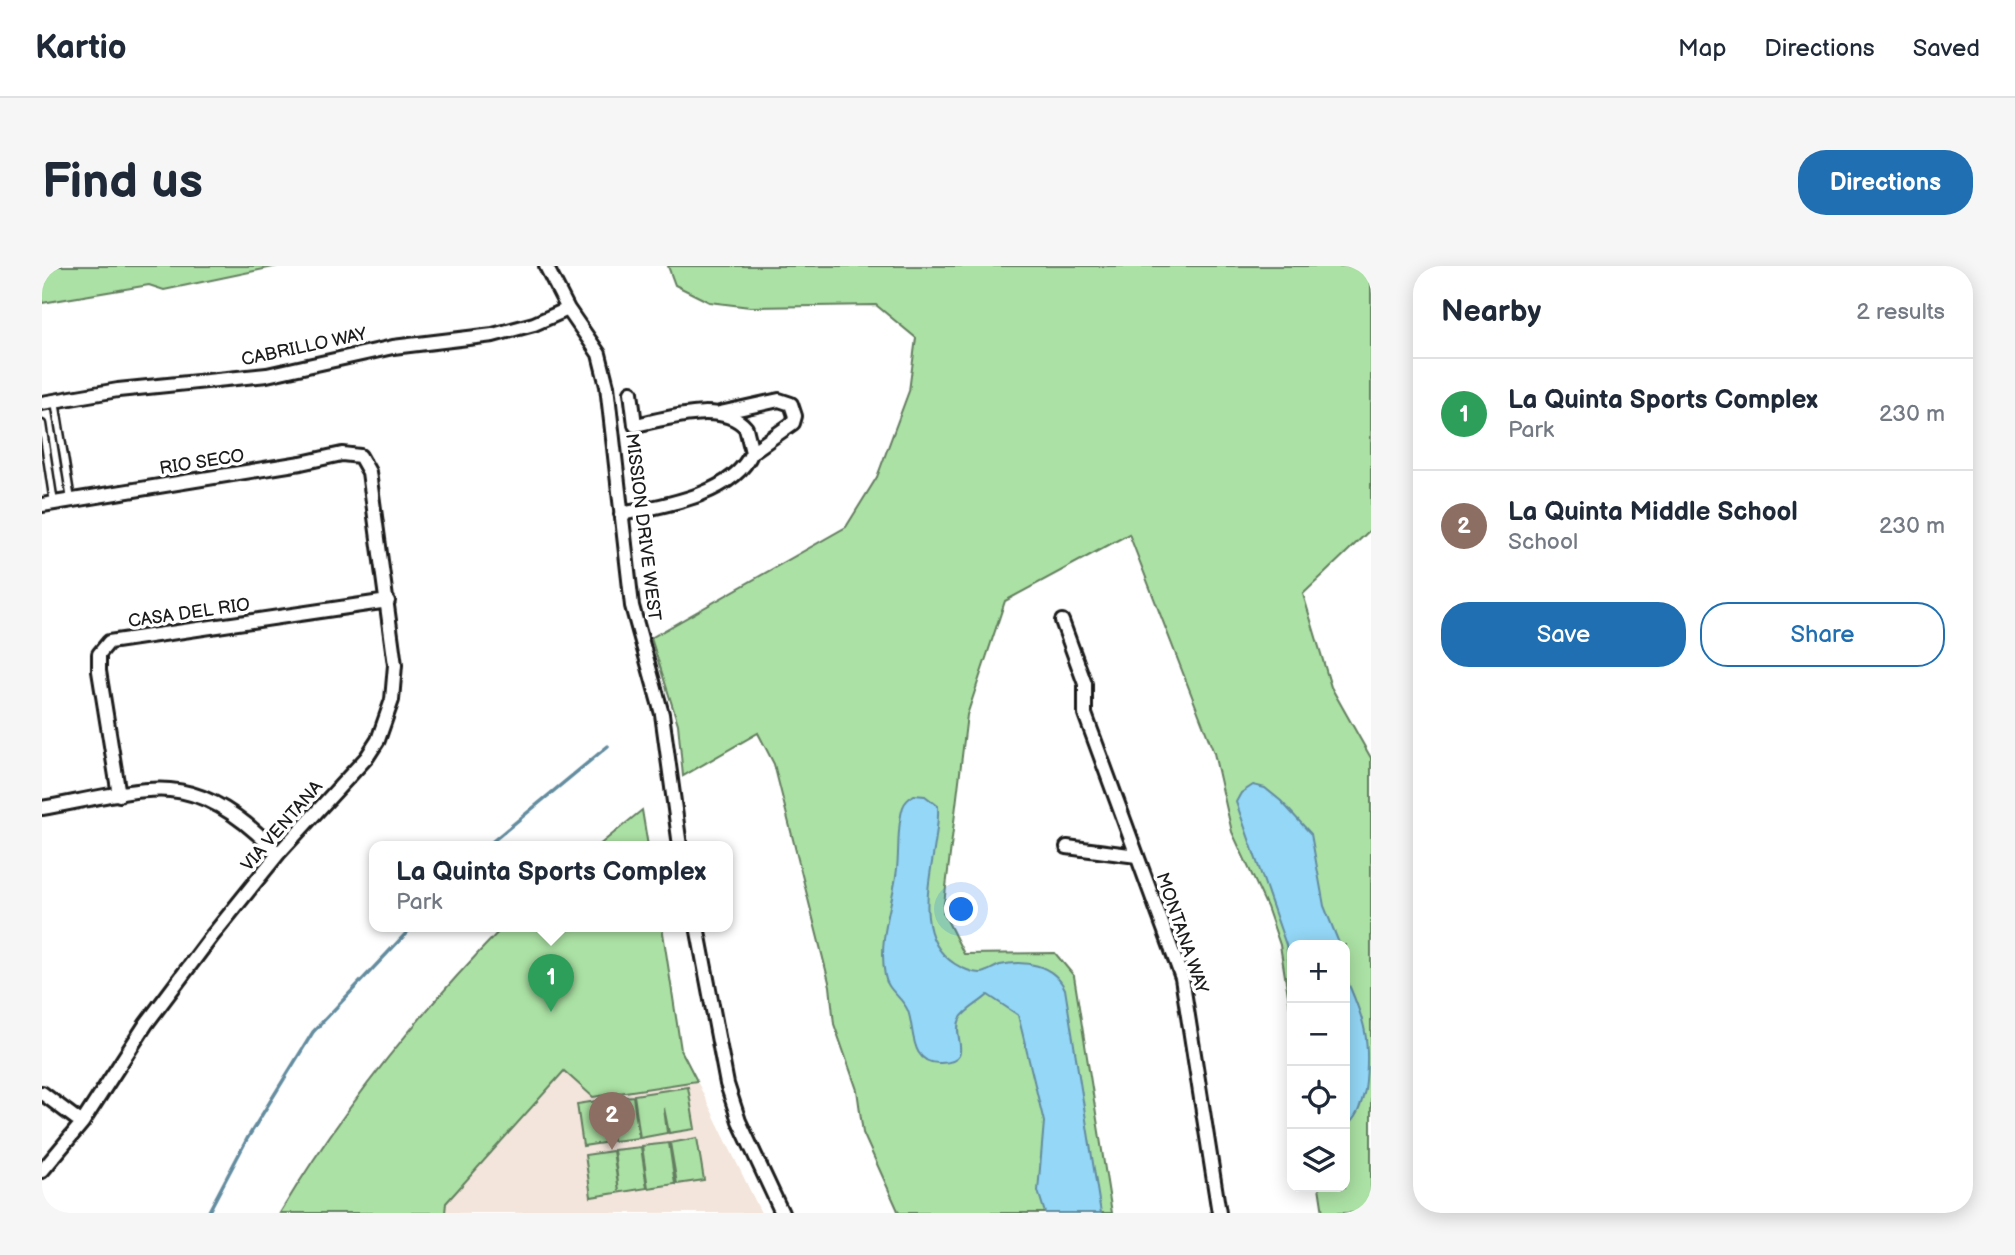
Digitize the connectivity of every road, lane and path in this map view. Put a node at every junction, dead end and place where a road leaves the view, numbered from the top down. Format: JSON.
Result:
{"nodes":[{"id":1,"x":546,"y":266,"type":"edge"},
{"id":2,"x":568,"y":309,"type":"junction"},
{"id":3,"x":631,"y":392,"type":"dead end"},
{"id":4,"x":49,"y":402,"type":"edge"},
{"id":5,"x":713,"y":415,"type":"junction"},
{"id":6,"x":42,"y":424,"type":"edge"},
{"id":7,"x":752,"y":452,"type":"junction"},
{"id":8,"x":364,"y":461,"type":"joint"},
{"id":9,"x":72,"y":500,"type":"junction"},
{"id":10,"x":48,"y":504,"type":"edge"},
{"id":11,"x":621,"y":514,"type":"junction"},
{"id":12,"x":388,"y":601,"type":"junction"},
{"id":13,"x":1062,"y":621,"type":"dead end"},
{"id":14,"x":119,"y":795,"type":"junction"},
{"id":15,"x":42,"y":808,"type":"edge"},
{"id":16,"x":679,"y":841,"type":"edge"},
{"id":17,"x":1067,"y":847,"type":"dead end"},
{"id":18,"x":278,"y":854,"type":"junction"},
{"id":19,"x":1137,"y":856,"type":"junction"},
{"id":20,"x":698,"y":932,"type":"edge"},
{"id":21,"x":42,"y":1093,"type":"edge"},
{"id":22,"x":82,"y":1123,"type":"junction"},
{"id":23,"x":45,"y":1169,"type":"edge"},
{"id":24,"x":782,"y":1213,"type":"edge"},
{"id":25,"x":1219,"y":1213,"type":"edge"}],
"edges":[{"from":1,"to":2,"type":"street","name":"MISSION DRIVE WEST"},
{"from":2,"to":4,"type":"street","name":"CABRILLO WAY"},
{"from":2,"to":11,"type":"street","name":"MISSION DRIVE WEST"},
{"from":3,"to":5,"type":"street"},
{"from":4,"to":9,"type":"lane"},
{"from":5,"to":7,"type":"street"},
{"from":5,"to":7,"type":"street"},
{"from":6,"to":10,"type":"lane"},
{"from":7,"to":11,"type":"street"},
{"from":8,"to":9,"type":"street","name":"RIO SECO"},
{"from":8,"to":12,"type":"street","name":"VIA VENTANA"},
{"from":9,"to":10,"type":"street","name":"RIO SECO"},
{"from":11,"to":16,"type":"street","name":"MISSION DRIVE WEST"},
{"from":12,"to":14,"type":"street","name":"CASA DEL RIO"},
{"from":12,"to":18,"type":"street","name":"VIA VENTANA"},
{"from":13,"to":19,"type":"street","name":"MONTANA WAY"},
{"from":14,"to":15,"type":"street"},
{"from":14,"to":18,"type":"street"},
{"from":17,"to":19,"type":"street"},
{"from":18,"to":22,"type":"street","name":"VIA VENTANA"},
{"from":19,"to":25,"type":"street","name":"MONTANA WAY"},
{"from":20,"to":24,"type":"street"},
{"from":21,"to":22,"type":"street"},
{"from":22,"to":23,"type":"street","name":"VIA VENTANA"}]}
